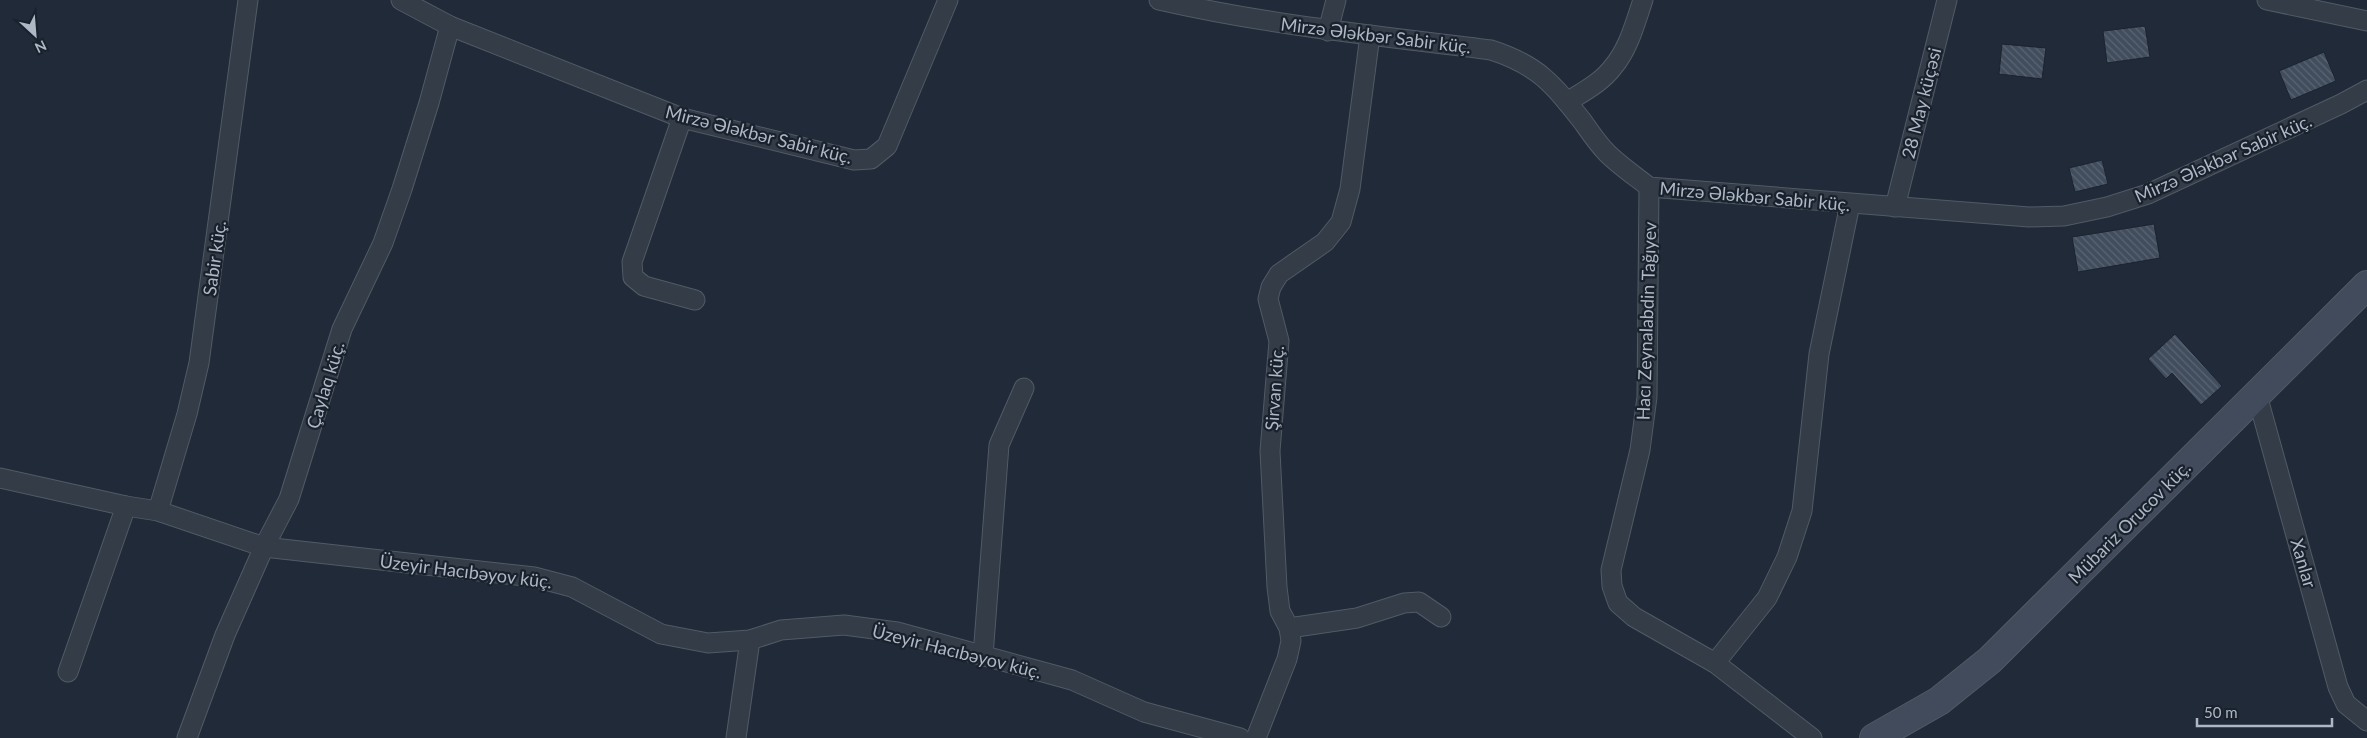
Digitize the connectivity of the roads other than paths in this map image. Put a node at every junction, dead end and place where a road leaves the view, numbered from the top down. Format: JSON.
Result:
{"nodes":[{"id":1,"x":248,"y":0,"type":"edge"},
{"id":2,"x":401,"y":0,"type":"edge"},
{"id":3,"x":948,"y":0,"type":"edge"},
{"id":4,"x":1336,"y":0,"type":"edge"},
{"id":5,"x":1643,"y":0,"type":"edge"},
{"id":6,"x":1947,"y":0,"type":"edge"},
{"id":7,"x":2267,"y":0,"type":"edge"},
{"id":8,"x":1169,"y":1,"type":"edge"},
{"id":9,"x":2367,"y":21,"type":"edge"},
{"id":10,"x":450,"y":26,"type":"junction"},
{"id":11,"x":1328,"y":30,"type":"junction"},
{"id":12,"x":1370,"y":35,"type":"junction"},
{"id":13,"x":2367,"y":90,"type":"edge"},
{"id":14,"x":1567,"y":102,"type":"junction"},
{"id":15,"x":682,"y":118,"type":"junction"},
{"id":16,"x":1649,"y":187,"type":"junction"},
{"id":17,"x":1850,"y":204,"type":"junction"},
{"id":18,"x":1895,"y":207,"type":"junction"},
{"id":19,"x":2367,"y":285,"type":"edge"},
{"id":20,"x":695,"y":300,"type":"dead end"},
{"id":21,"x":1024,"y":388,"type":"dead end"},
{"id":22,"x":2257,"y":395,"type":"junction"},
{"id":23,"x":0,"y":478,"type":"edge"},
{"id":24,"x":126,"y":506,"type":"junction"},
{"id":25,"x":158,"y":511,"type":"junction"},
{"id":26,"x":264,"y":547,"type":"junction"},
{"id":27,"x":1440,"y":617,"type":"dead end"},
{"id":28,"x":1289,"y":628,"type":"junction"},
{"id":29,"x":750,"y":640,"type":"junction"},
{"id":30,"x":983,"y":656,"type":"junction"},
{"id":31,"x":1715,"y":663,"type":"junction"},
{"id":32,"x":68,"y":672,"type":"dead end"},
{"id":33,"x":2367,"y":721,"type":"edge"},
{"id":34,"x":187,"y":738,"type":"edge"},
{"id":35,"x":736,"y":738,"type":"edge"},
{"id":36,"x":1240,"y":738,"type":"edge"},
{"id":37,"x":1256,"y":738,"type":"edge"},
{"id":38,"x":1812,"y":738,"type":"edge"},
{"id":39,"x":1874,"y":738,"type":"edge"}],
"edges":[{"from":1,"to":25,"type":"street","name":"Sabir küç."},
{"from":2,"to":10,"type":"street","name":"Mirzə Ələkbər Sabir küç."},
{"from":3,"to":15,"type":"street","name":"Mirzə Ələkbər Sabir küç."},
{"from":4,"to":11,"type":"street"},
{"from":5,"to":14,"type":"street"},
{"from":6,"to":18,"type":"street","name":"28 May küçəsi"},
{"from":7,"to":9,"type":"street"},
{"from":8,"to":11,"type":"street","name":"Mirzə Ələkbər Sabir küç."},
{"from":10,"to":15,"type":"street","name":"Mirzə Ələkbər Sabir küç."},
{"from":10,"to":26,"type":"street","name":"Çaylaq küç."},
{"from":11,"to":12,"type":"street","name":"Mirzə Ələkbər Sabir küç."},
{"from":12,"to":14,"type":"street","name":"Mirzə Ələkbər Sabir küç."},
{"from":12,"to":28,"type":"street","name":"Şirvan küç."},
{"from":13,"to":18,"type":"street","name":"Mirzə Ələkbər Sabir küç."},
{"from":14,"to":16,"type":"street","name":"Mirzə Ələkbər Sabir küç."},
{"from":15,"to":20,"type":"street"},
{"from":16,"to":17,"type":"street","name":"Mirzə Ələkbər Sabir küç."},
{"from":16,"to":31,"type":"street","name":"Hacı Zeynalabdin Tağıyev"},
{"from":17,"to":18,"type":"street","name":"Mirzə Ələkbər Sabir küç."},
{"from":17,"to":31,"type":"street"},
{"from":19,"to":22,"type":"street","name":"Mübariz Orucov küç."},
{"from":21,"to":30,"type":"street"},
{"from":22,"to":33,"type":"street","name":"Xanlar"},
{"from":22,"to":39,"type":"street","name":"Mübariz Orucov küç."},
{"from":23,"to":24,"type":"street","name":"Üzeyir Hacıbəyov küç."},
{"from":24,"to":25,"type":"street","name":"Üzeyir Hacıbəyov küç."},
{"from":24,"to":32,"type":"street"},
{"from":25,"to":26,"type":"street","name":"Üzeyir Hacıbəyov küç."},
{"from":26,"to":29,"type":"street","name":"Üzeyir Hacıbəyov küç."},
{"from":26,"to":34,"type":"street","name":"Çaylaq küç."},
{"from":27,"to":28,"type":"street"},
{"from":28,"to":37,"type":"street","name":"Şirvan küç."},
{"from":29,"to":30,"type":"street","name":"Üzeyir Hacıbəyov küç."},
{"from":29,"to":35,"type":"street"},
{"from":30,"to":36,"type":"street","name":"Üzeyir Hacıbəyov küç."},
{"from":31,"to":38,"type":"street","name":"Hacı Zeynalabdin Tağıyev"}]}
